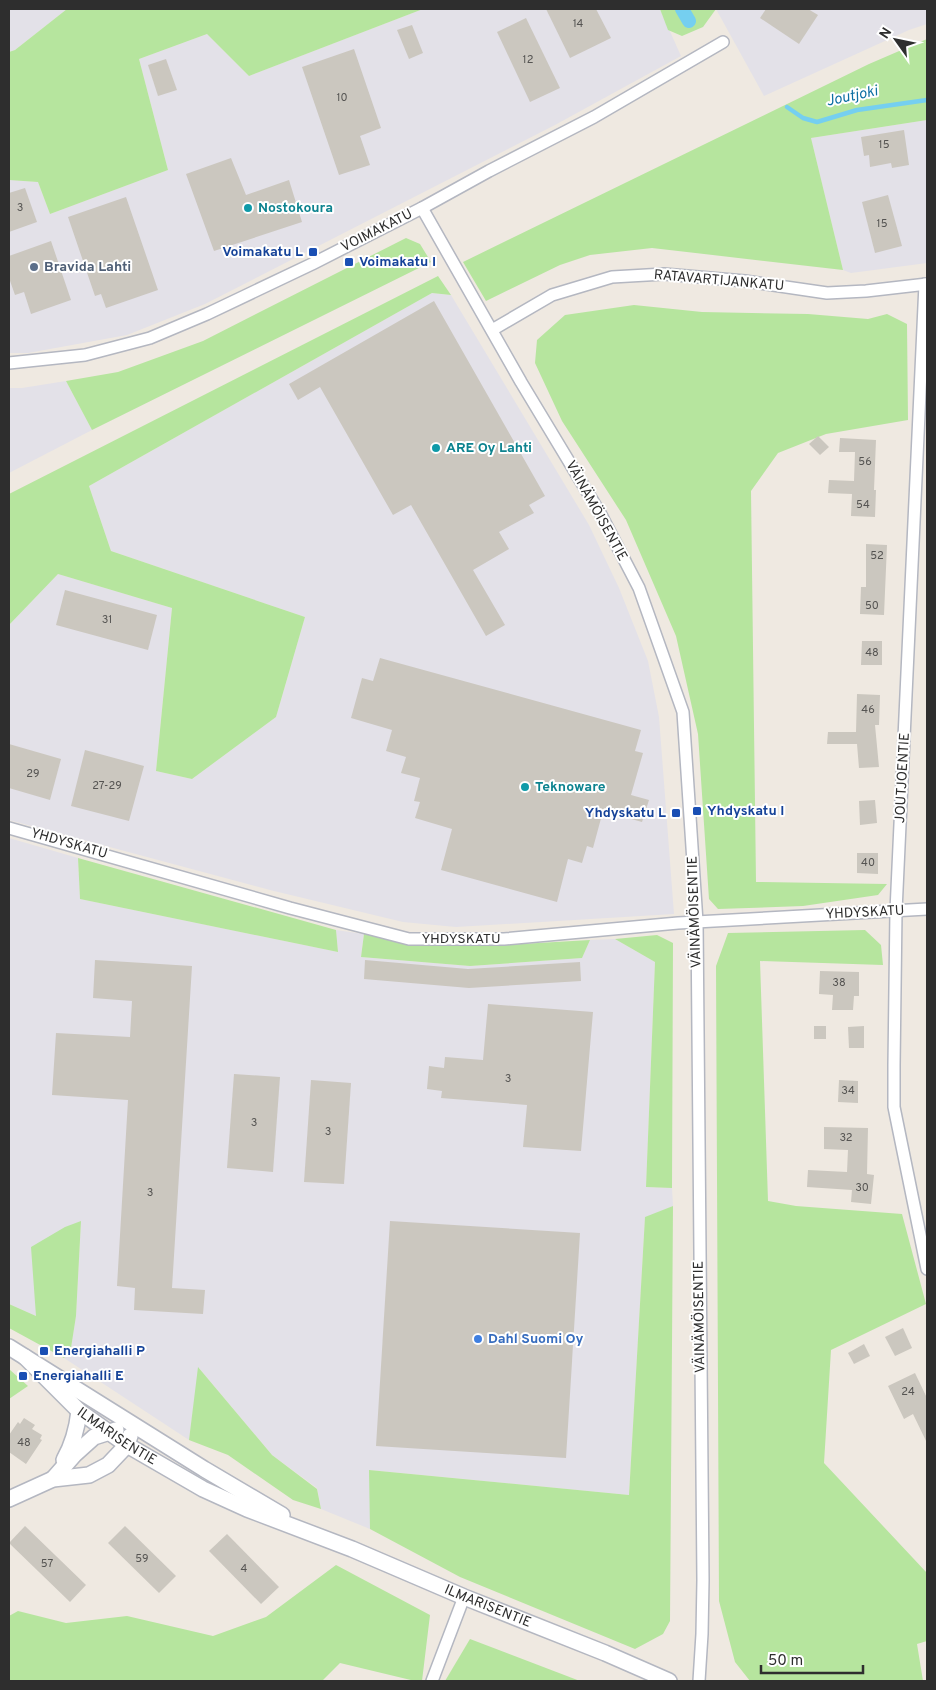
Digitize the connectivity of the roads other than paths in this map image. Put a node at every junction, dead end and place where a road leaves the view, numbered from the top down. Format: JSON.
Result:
{"nodes":[{"id":1,"x":723,"y":42,"type":"dead end"},
{"id":2,"x":422,"y":208,"type":"junction"},
{"id":3,"x":926,"y":284,"type":"edge"},
{"id":4,"x":492,"y":330,"type":"junction"},
{"id":5,"x":9,"y":363,"type":"edge"},
{"id":6,"x":9,"y":828,"type":"edge"},
{"id":7,"x":927,"y":909,"type":"edge"},
{"id":8,"x":896,"y":911,"type":"junction"},
{"id":9,"x":697,"y":922,"type":"junction"},
{"id":10,"x":927,"y":1269,"type":"edge"},
{"id":11,"x":9,"y":1347,"type":"edge"},
{"id":12,"x":25,"y":1357,"type":"junction"},
{"id":13,"x":79,"y":1410,"type":"junction"},
{"id":14,"x":134,"y":1425,"type":"junction"},
{"id":15,"x":109,"y":1432,"type":"junction"},
{"id":16,"x":127,"y":1445,"type":"junction"},
{"id":17,"x":53,"y":1478,"type":"junction"},
{"id":18,"x":9,"y":1499,"type":"edge"},
{"id":19,"x":308,"y":1531,"type":"junction"},
{"id":20,"x":464,"y":1597,"type":"junction"},
{"id":21,"x":432,"y":1681,"type":"edge"},
{"id":22,"x":669,"y":1681,"type":"edge"},
{"id":23,"x":699,"y":1681,"type":"edge"}],
"edges":[{"from":1,"to":2,"type":"street","name":"VOIMAKATU"},
{"from":2,"to":4,"type":"street","name":"VÄINÄMÖISENTIE"},
{"from":2,"to":5,"type":"street","name":"VOIMAKATU"},
{"from":3,"to":4,"type":"street","name":"RATAVARTIJANKATU"},
{"from":3,"to":8,"type":"street","name":"JOUTJOENTIE"},
{"from":4,"to":9,"type":"street","name":"VÄINÄMÖISENTIE"},
{"from":6,"to":9,"type":"street","name":"YHDYSKATU"},
{"from":7,"to":8,"type":"street","name":"YHDYSKATU"},
{"from":8,"to":9,"type":"street","name":"YHDYSKATU"},
{"from":8,"to":10,"type":"street","name":"JOUTJOENTIE"},
{"from":9,"to":23,"type":"street","name":"VÄINÄMÖISENTIE"},
{"from":11,"to":12,"type":"street","name":"ILMARISENTIE"},
{"from":12,"to":13,"type":"street","name":"ILMARISENTIE"},
{"from":12,"to":14,"type":"street","name":"ILMARISENTIE"},
{"from":13,"to":15,"type":"street","name":"ILMARISENTIE"},
{"from":13,"to":17,"type":"street"},
{"from":14,"to":15,"type":"street"},
{"from":14,"to":16,"type":"street"},
{"from":14,"to":19,"type":"street","name":"ILMARISENTIE"},
{"from":15,"to":16,"type":"street","name":"ILMARISENTIE"},
{"from":15,"to":17,"type":"street"},
{"from":16,"to":17,"type":"street"},
{"from":16,"to":19,"type":"street","name":"ILMARISENTIE"},
{"from":17,"to":18,"type":"street"},
{"from":19,"to":20,"type":"street","name":"ILMARISENTIE"},
{"from":20,"to":21,"type":"street"},
{"from":20,"to":22,"type":"street","name":"ILMARISENTIE"}]}
